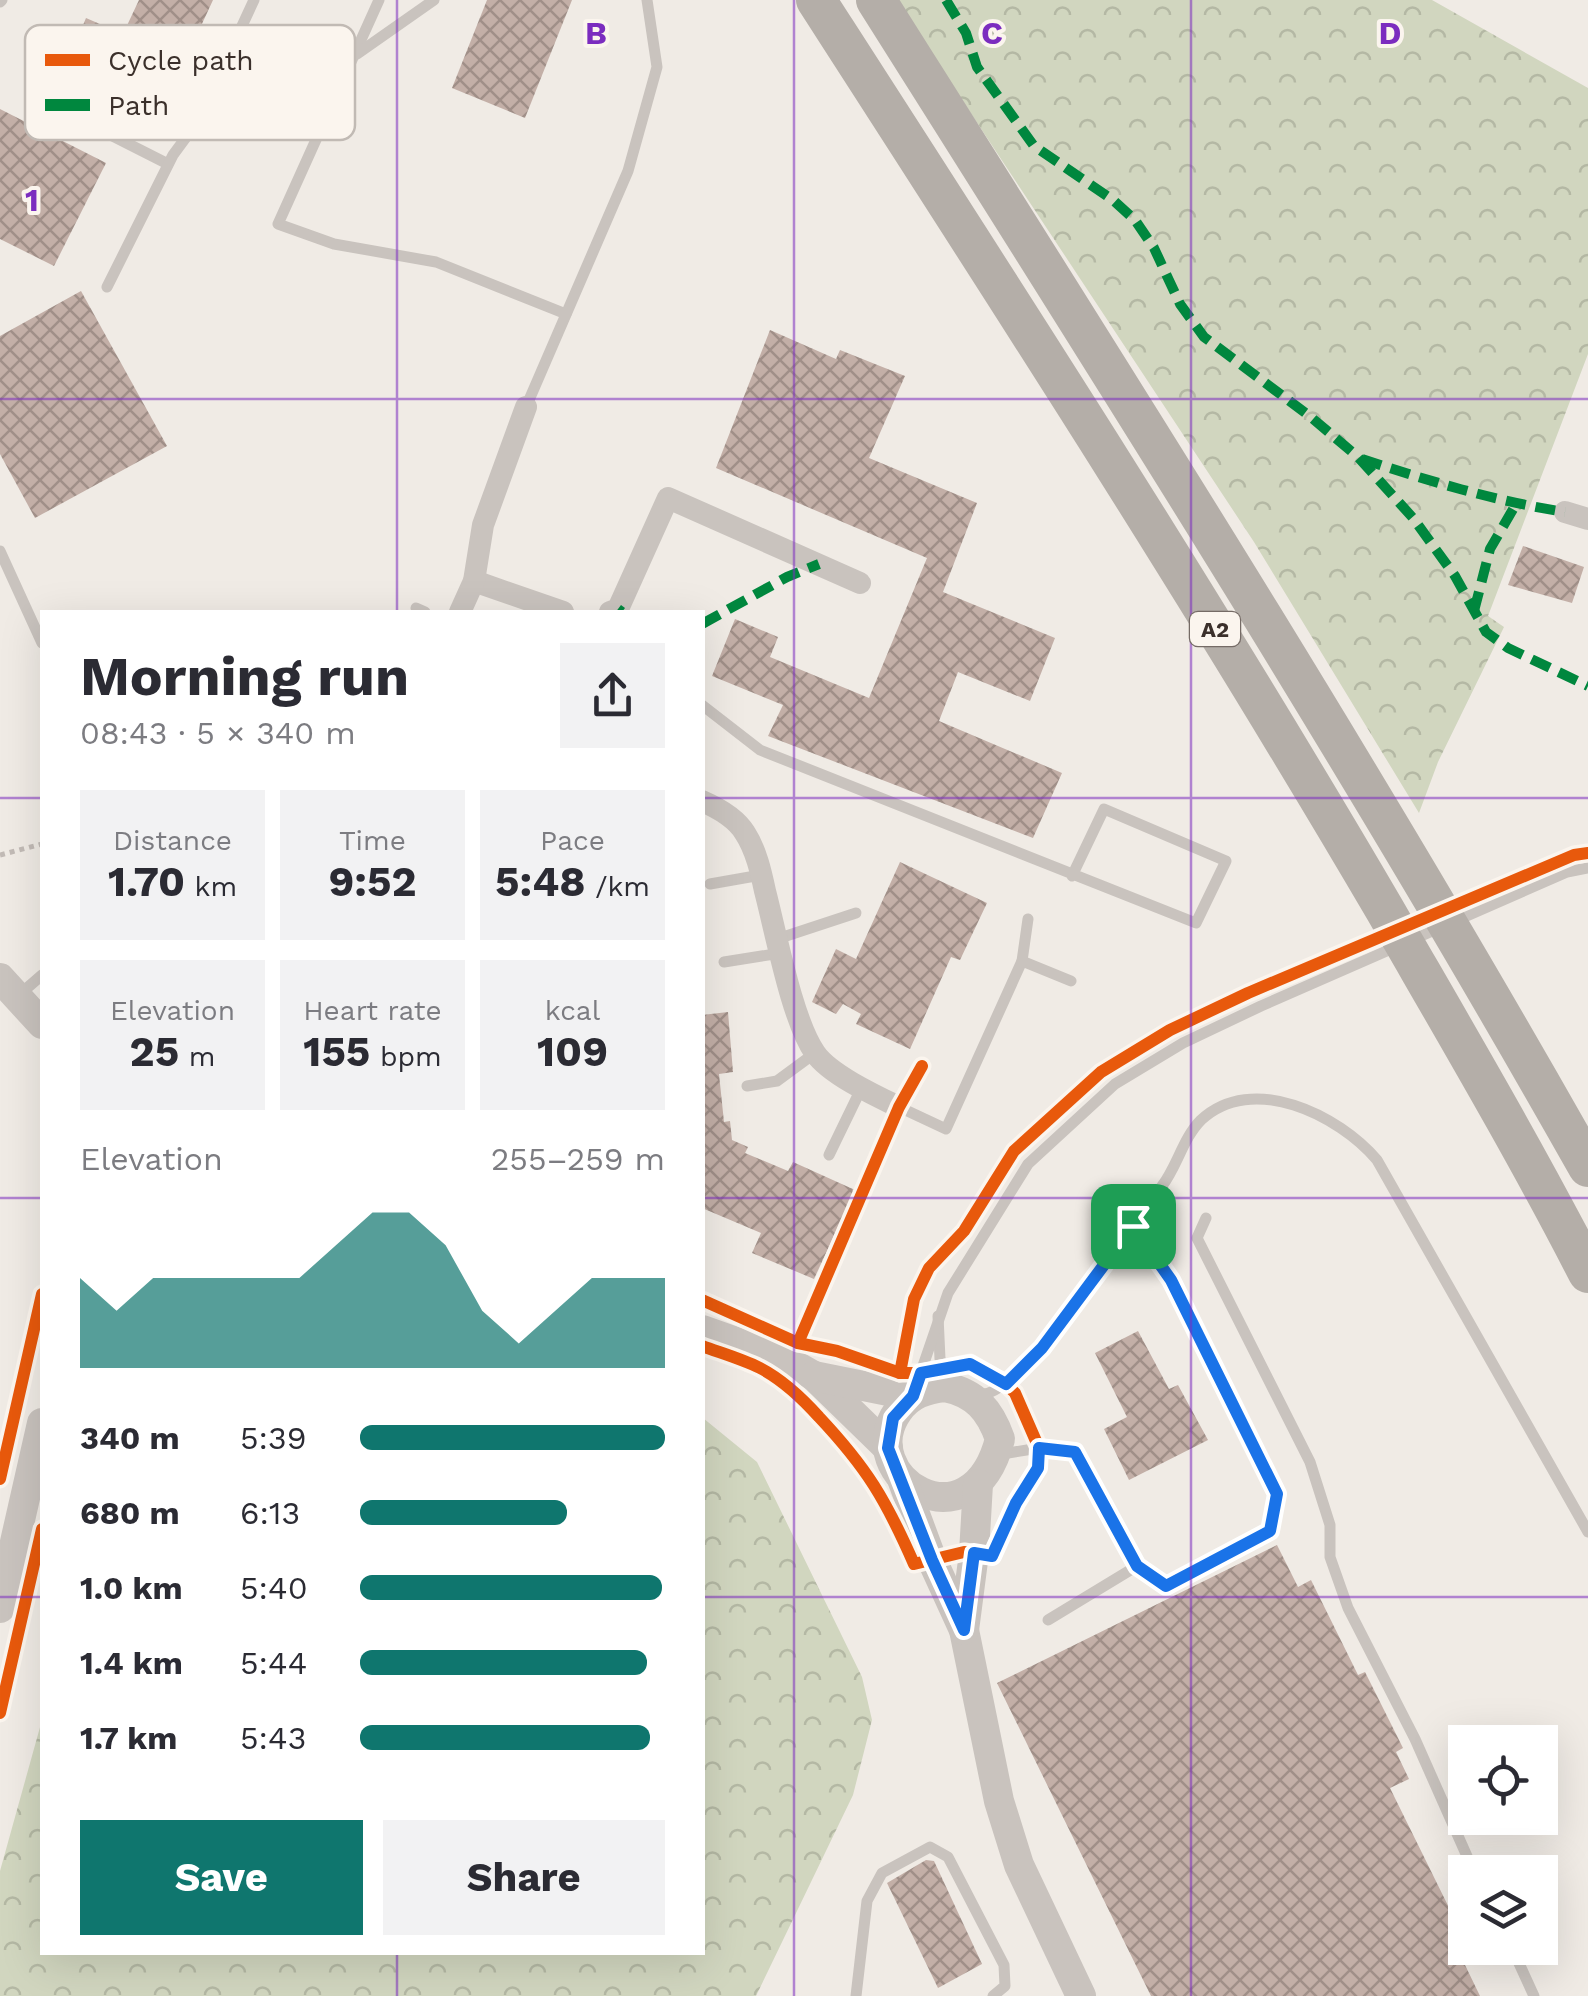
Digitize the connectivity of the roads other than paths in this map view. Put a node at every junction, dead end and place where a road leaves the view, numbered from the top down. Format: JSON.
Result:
{"nodes":[{"id":1,"x":254,"y":0,"type":"edge"},
{"id":2,"x":380,"y":0,"type":"edge"},
{"id":3,"x":434,"y":0,"type":"edge"},
{"id":4,"x":648,"y":0,"type":"edge"},
{"id":5,"x":816,"y":0,"type":"edge"},
{"id":6,"x":876,"y":0,"type":"edge"},
{"id":7,"x":242,"y":25,"type":"edge"},
{"id":8,"x":355,"y":54,"type":"edge"},
{"id":9,"x":355,"y":55,"type":"edge"},
{"id":10,"x":121,"y":140,"type":"edge"},
{"id":11,"x":185,"y":140,"type":"edge"},
{"id":12,"x":316,"y":140,"type":"edge"},
{"id":13,"x":168,"y":164,"type":"junction"},
{"id":14,"x":107,"y":286,"type":"dead end"},
{"id":15,"x":566,"y":314,"type":"junction"},
{"id":16,"x":526,"y":408,"type":"joint"},
{"id":17,"x":1565,"y":512,"type":"dead end"},
{"id":18,"x":1588,"y":520,"type":"edge"},
{"id":19,"x":0,"y":551,"type":"edge"},
{"id":20,"x":474,"y":581,"type":"junction"},
{"id":21,"x":860,"y":583,"type":"dead end"},
{"id":22,"x":461,"y":610,"type":"edge"},
{"id":23,"x":557,"y":610,"type":"edge"},
{"id":24,"x":615,"y":610,"type":"edge"},
{"id":25,"x":40,"y":639,"type":"edge"},
{"id":26,"x":705,"y":707,"type":"edge"},
{"id":27,"x":705,"y":803,"type":"edge"},
{"id":28,"x":1588,"y":868,"type":"edge"},
{"id":29,"x":761,"y":875,"type":"junction"},
{"id":30,"x":1072,"y":876,"type":"junction"},
{"id":31,"x":710,"y":884,"type":"dead end"},
{"id":32,"x":856,"y":913,"type":"dead end"},
{"id":33,"x":1028,"y":919,"type":"dead end"},
{"id":34,"x":779,"y":946,"type":"junction"},
{"id":35,"x":1022,"y":961,"type":"junction"},
{"id":36,"x":724,"y":962,"type":"dead end"},
{"id":37,"x":40,"y":976,"type":"edge"},
{"id":38,"x":1071,"y":982,"type":"dead end"},
{"id":39,"x":8,"y":988,"type":"edge"},
{"id":40,"x":40,"y":1022,"type":"edge"},
{"id":41,"x":814,"y":1053,"type":"junction"},
{"id":42,"x":747,"y":1086,"type":"dead end"},
{"id":43,"x":862,"y":1089,"type":"junction"},
{"id":44,"x":899,"y":1107,"type":"joint"},
{"id":45,"x":829,"y":1155,"type":"dead end"},
{"id":46,"x":1588,"y":1167,"type":"edge"},
{"id":47,"x":1206,"y":1218,"type":"dead end"},
{"id":48,"x":1133,"y":1226,"type":"junction"},
{"id":49,"x":1588,"y":1273,"type":"edge"},
{"id":50,"x":938,"y":1316,"type":"junction"},
{"id":51,"x":705,"y":1331,"type":"edge"},
{"id":52,"x":814,"y":1376,"type":"junction"},
{"id":53,"x":961,"y":1390,"type":"junction"},
{"id":54,"x":913,"y":1396,"type":"junction"},
{"id":55,"x":40,"y":1432,"type":"edge"},
{"id":56,"x":888,"y":1448,"type":"junction"},
{"id":57,"x":996,"y":1456,"type":"junction"},
{"id":58,"x":902,"y":1479,"type":"junction"},
{"id":59,"x":978,"y":1484,"type":"junction"},
{"id":60,"x":1588,"y":1532,"type":"edge"},
{"id":61,"x":1137,"y":1566,"type":"junction"},
{"id":62,"x":0,"y":1608,"type":"edge"},
{"id":63,"x":1048,"y":1620,"type":"dead end"},
{"id":64,"x":964,"y":1630,"type":"junction"},
{"id":65,"x":1466,"y":1855,"type":"edge"},
{"id":66,"x":1520,"y":1965,"type":"edge"},
{"id":67,"x":856,"y":1996,"type":"edge"},
{"id":68,"x":993,"y":1996,"type":"edge"},
{"id":69,"x":1081,"y":1996,"type":"edge"},
{"id":70,"x":1534,"y":1996,"type":"edge"}],
"edges":[{"from":1,"to":7,"type":"lane"},
{"from":2,"to":8,"type":"lane"},
{"from":3,"to":9,"type":"lane"},
{"from":4,"to":15,"type":"lane"},
{"from":5,"to":49,"type":"highway","number":"A2"},
{"from":6,"to":46,"type":"highway","number":"A2"},
{"from":10,"to":13,"type":"lane"},
{"from":11,"to":13,"type":"lane"},
{"from":12,"to":15,"type":"lane"},
{"from":13,"to":14,"type":"lane"},
{"from":15,"to":16,"type":"lane"},
{"from":16,"to":20,"type":"street"},
{"from":17,"to":18,"type":"street"},
{"from":19,"to":25,"type":"lane"},
{"from":20,"to":22,"type":"street"},
{"from":20,"to":23,"type":"street"},
{"from":21,"to":24,"type":"street"},
{"from":26,"to":30,"type":"lane"},
{"from":27,"to":29,"type":"street"},
{"from":28,"to":50,"type":"lane"},
{"from":29,"to":31,"type":"lane"},
{"from":29,"to":34,"type":"street"},
{"from":30,"to":30,"type":"lane"},
{"from":32,"to":34,"type":"lane"},
{"from":33,"to":35,"type":"lane"},
{"from":34,"to":36,"type":"lane"},
{"from":34,"to":41,"type":"street"},
{"from":35,"to":38,"type":"lane"},
{"from":35,"to":44,"type":"lane"},
{"from":37,"to":39,"type":"lane"},
{"from":39,"to":40,"type":"street"},
{"from":41,"to":42,"type":"lane"},
{"from":41,"to":43,"type":"street"},
{"from":43,"to":44,"type":"street"},
{"from":43,"to":45,"type":"lane"},
{"from":47,"to":65,"type":"lane"},
{"from":48,"to":53,"type":"lane"},
{"from":48,"to":60,"type":"lane"},
{"from":48,"to":61,"type":"lane"},
{"from":50,"to":53,"type":"lane"},
{"from":50,"to":54,"type":"lane"},
{"from":51,"to":52,"type":"street"},
{"from":52,"to":54,"type":"street"},
{"from":52,"to":56,"type":"street"},
{"from":53,"to":54,"type":"street"},
{"from":53,"to":57,"type":"street"},
{"from":54,"to":56,"type":"street"},
{"from":55,"to":62,"type":"street"},
{"from":56,"to":58,"type":"street"},
{"from":57,"to":59,"type":"street"},
{"from":57,"to":61,"type":"lane"},
{"from":58,"to":59,"type":"street"},
{"from":58,"to":64,"type":"street"},
{"from":59,"to":64,"type":"street"},
{"from":61,"to":63,"type":"lane"},
{"from":64,"to":69,"type":"street"},
{"from":66,"to":70,"type":"lane"},
{"from":67,"to":68,"type":"lane"}]}
